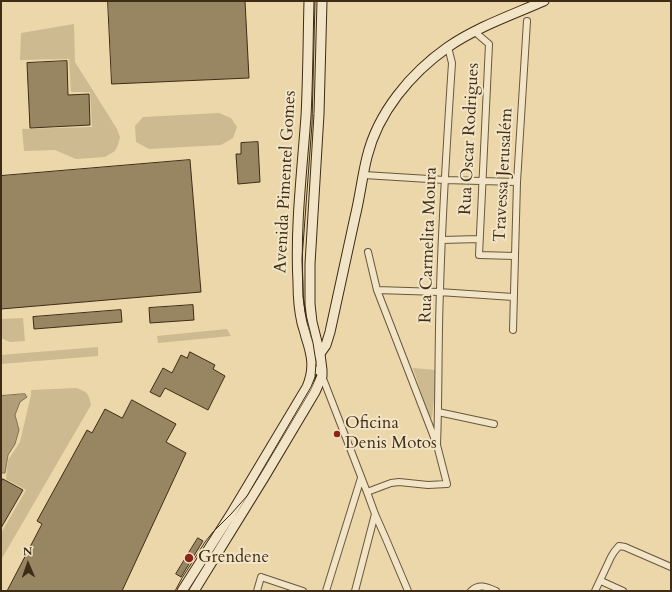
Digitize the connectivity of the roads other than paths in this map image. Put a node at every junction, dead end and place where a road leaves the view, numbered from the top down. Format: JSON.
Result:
{"nodes":[{"id":1,"x":544,"y":1,"type":"edge"},
{"id":2,"x":309,"y":2,"type":"edge"},
{"id":3,"x":322,"y":2,"type":"edge"},
{"id":4,"x":527,"y":21,"type":"dead end"},
{"id":5,"x":475,"y":32,"type":"junction"},
{"id":6,"x":448,"y":47,"type":"junction"},
{"id":7,"x":364,"y":175,"type":"junction"},
{"id":8,"x":445,"y":180,"type":"junction"},
{"id":9,"x":482,"y":181,"type":"junction"},
{"id":10,"x":517,"y":182,"type":"junction"},
{"id":11,"x":299,"y":200,"type":"junction"},
{"id":12,"x":313,"y":201,"type":"junction"},
{"id":13,"x":442,"y":240,"type":"junction"},
{"id":14,"x":479,"y":240,"type":"junction"},
{"id":15,"x":368,"y":252,"type":"dead end"},
{"id":16,"x":515,"y":256,"type":"junction"},
{"id":17,"x":377,"y":290,"type":"junction"},
{"id":18,"x":440,"y":292,"type":"junction"},
{"id":19,"x":513,"y":297,"type":"junction"},
{"id":20,"x":512,"y":330,"type":"dead end"},
{"id":21,"x":320,"y":354,"type":"junction"},
{"id":22,"x":312,"y":364,"type":"junction"},
{"id":23,"x":322,"y":376,"type":"junction"},
{"id":24,"x":438,"y":412,"type":"junction"},
{"id":25,"x":494,"y":424,"type":"dead end"},
{"id":26,"x":437,"y":445,"type":"junction"},
{"id":27,"x":361,"y":478,"type":"junction"},
{"id":28,"x":367,"y":492,"type":"junction"},
{"id":29,"x":375,"y":514,"type":"junction"},
{"id":30,"x":671,"y":567,"type":"edge"},
{"id":31,"x":601,"y":581,"type":"junction"},
{"id":32,"x":472,"y":590,"type":"edge"},
{"id":33,"x":182,"y":591,"type":"edge"},
{"id":34,"x":194,"y":591,"type":"edge"},
{"id":35,"x":257,"y":591,"type":"edge"},
{"id":36,"x":303,"y":591,"type":"edge"},
{"id":37,"x":326,"y":591,"type":"edge"},
{"id":38,"x":355,"y":591,"type":"edge"},
{"id":39,"x":408,"y":591,"type":"edge"},
{"id":40,"x":496,"y":591,"type":"edge"},
{"id":41,"x":595,"y":591,"type":"edge"},
{"id":42,"x":623,"y":591,"type":"edge"}],
"edges":[{"from":1,"to":5,"type":"main road"},
{"from":2,"to":11,"type":"main road","name":"Avenida Pimentel Gomes"},
{"from":3,"to":12,"type":"main road","name":"Avenida Pimentel Gomes"},
{"from":4,"to":10,"type":"street","name":"Travessa Jerusalém"},
{"from":5,"to":6,"type":"main road"},
{"from":5,"to":9,"type":"street","name":"Rua Oscar Rodrigues"},
{"from":6,"to":7,"type":"main road"},
{"from":6,"to":8,"type":"street","name":"Rua Carmelita Moura"},
{"from":7,"to":8,"type":"street"},
{"from":7,"to":21,"type":"main road"},
{"from":8,"to":9,"type":"street"},
{"from":8,"to":13,"type":"street","name":"Rua Carmelita Moura"},
{"from":9,"to":10,"type":"street"},
{"from":9,"to":14,"type":"street","name":"Rua Oscar Rodrigues"},
{"from":10,"to":16,"type":"street","name":"Travessa Jerusalém"},
{"from":11,"to":12,"type":"main road"},
{"from":11,"to":22,"type":"main road","name":"Avenida Pimentel Gomes"},
{"from":12,"to":21,"type":"main road","name":"Avenida Pimentel Gomes"},
{"from":13,"to":14,"type":"street"},
{"from":13,"to":18,"type":"street","name":"Rua Carmelita Moura"},
{"from":14,"to":16,"type":"street","name":"Rua Oscar Rodrigues"},
{"from":15,"to":17,"type":"street"},
{"from":16,"to":19,"type":"street","name":"Travessa Jerusalém"},
{"from":17,"to":18,"type":"street"},
{"from":17,"to":26,"type":"street"},
{"from":18,"to":19,"type":"street"},
{"from":18,"to":24,"type":"street","name":"Rua Carmelita Moura"},
{"from":19,"to":20,"type":"street","name":"Travessa Jerusalém"},
{"from":21,"to":22,"type":"main road"},
{"from":21,"to":23,"type":"main road","name":"Avenida Pimentel Gomes"},
{"from":22,"to":23,"type":"street"},
{"from":22,"to":33,"type":"main road","name":"Avenida Pimentel Gomes"},
{"from":23,"to":27,"type":"street"},
{"from":23,"to":34,"type":"main road","name":"Avenida Pimentel Gomes"},
{"from":24,"to":25,"type":"street"},
{"from":24,"to":26,"type":"street","name":"Rua Carmelita Moura"},
{"from":26,"to":28,"type":"street"},
{"from":27,"to":28,"type":"street"},
{"from":27,"to":37,"type":"street"},
{"from":28,"to":29,"type":"street"},
{"from":29,"to":38,"type":"street"},
{"from":29,"to":39,"type":"street"},
{"from":30,"to":31,"type":"street"},
{"from":31,"to":41,"type":"street"},
{"from":31,"to":42,"type":"street"},
{"from":32,"to":40,"type":"street"},
{"from":35,"to":36,"type":"street"}]}
